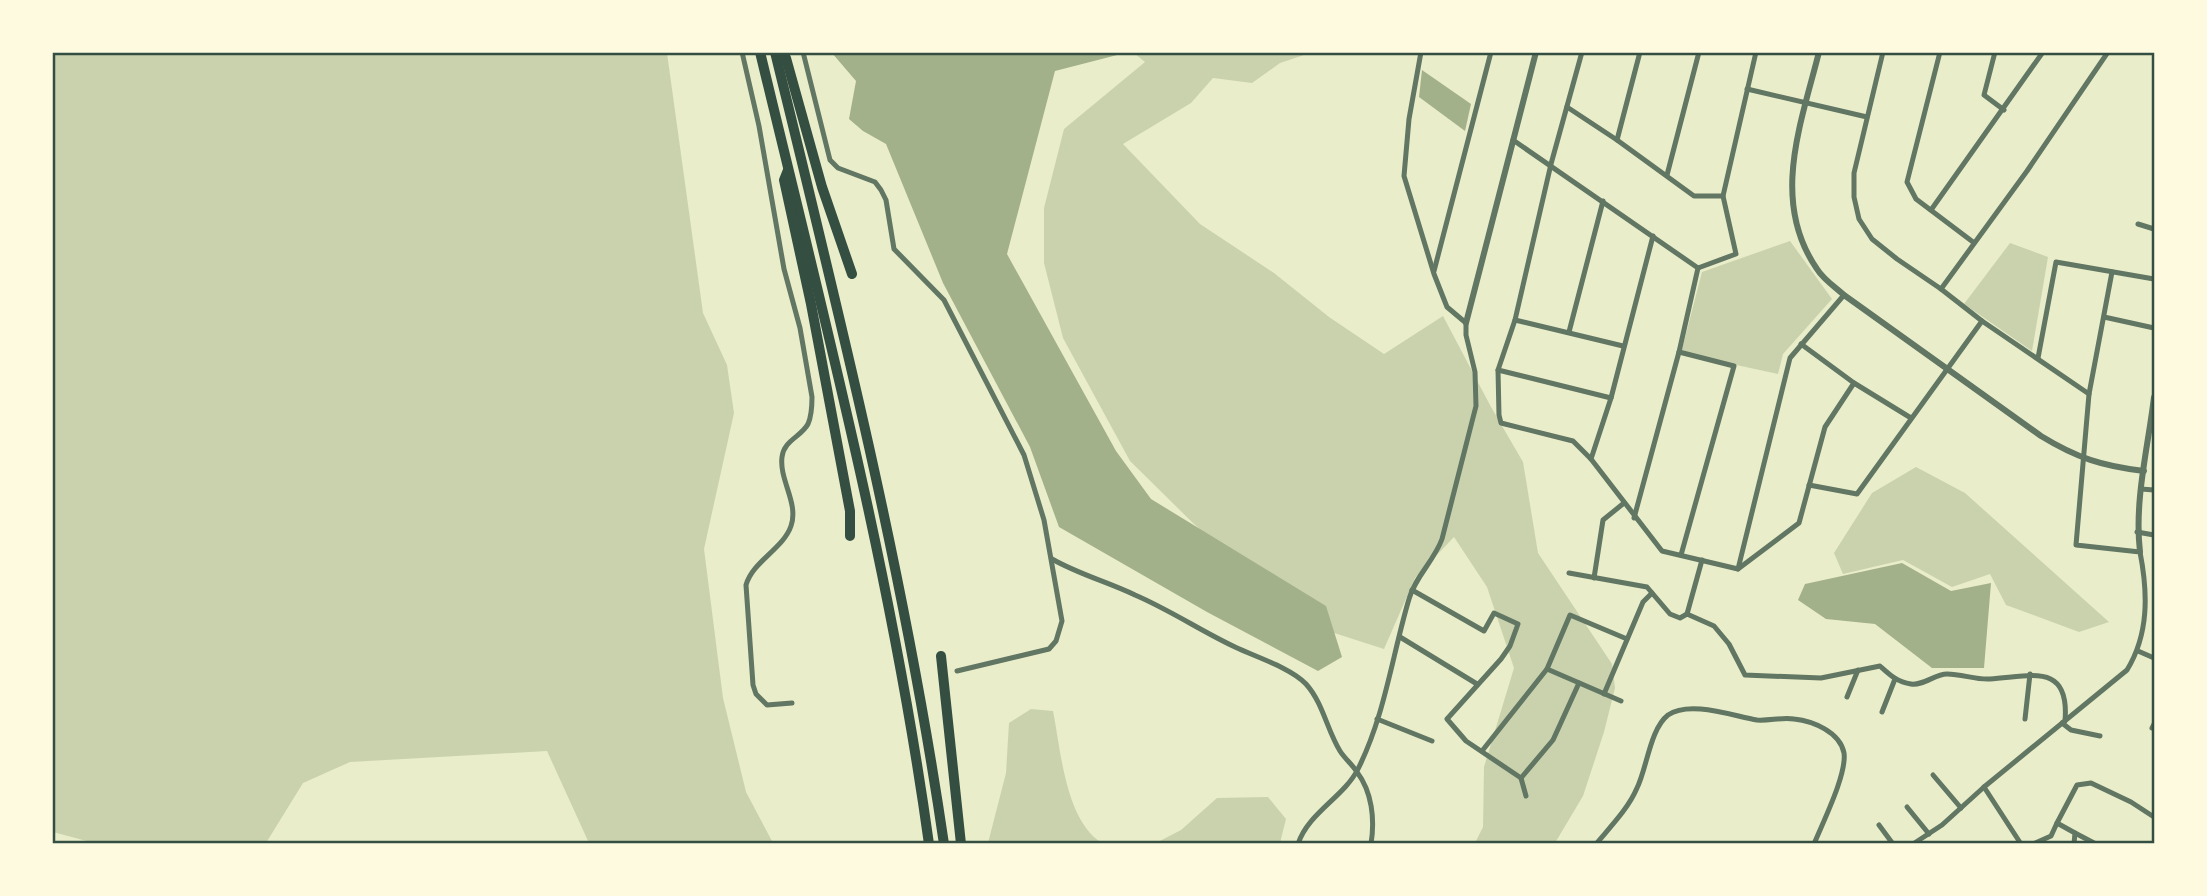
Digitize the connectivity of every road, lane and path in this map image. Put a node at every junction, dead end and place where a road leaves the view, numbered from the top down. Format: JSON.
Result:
{"nodes":[{"id":1,"x":742,"y":52,"type":"edge"},
{"id":2,"x":761,"y":52,"type":"edge"},
{"id":3,"x":775,"y":52,"type":"edge"},
{"id":4,"x":781,"y":52,"type":"edge"},
{"id":5,"x":803,"y":52,"type":"edge"},
{"id":6,"x":1421,"y":52,"type":"edge"},
{"id":7,"x":1491,"y":52,"type":"edge"},
{"id":8,"x":1536,"y":52,"type":"edge"},
{"id":9,"x":1582,"y":52,"type":"edge"},
{"id":10,"x":1640,"y":52,"type":"edge"},
{"id":11,"x":1699,"y":52,"type":"edge"},
{"id":12,"x":1756,"y":52,"type":"edge"},
{"id":13,"x":1819,"y":52,"type":"edge"},
{"id":14,"x":1883,"y":52,"type":"edge"},
{"id":15,"x":1940,"y":52,"type":"edge"},
{"id":16,"x":1995,"y":52,"type":"edge"},
{"id":17,"x":2043,"y":52,"type":"edge"},
{"id":18,"x":2108,"y":52,"type":"edge"},
{"id":19,"x":1748,"y":89,"type":"junction"},
{"id":20,"x":1806,"y":104,"type":"junction"},
{"id":21,"x":1567,"y":107,"type":"junction"},
{"id":22,"x":2004,"y":110,"type":"junction"},
{"id":23,"x":1867,"y":117,"type":"junction"},
{"id":24,"x":1513,"y":140,"type":"junction"},
{"id":25,"x":1617,"y":140,"type":"junction"},
{"id":26,"x":1551,"y":164,"type":"junction"},
{"id":27,"x":789,"y":169,"type":"junction"},
{"id":28,"x":1667,"y":175,"type":"junction"},
{"id":29,"x":1723,"y":195,"type":"junction"},
{"id":30,"x":1603,"y":201,"type":"junction"},
{"id":31,"x":1931,"y":210,"type":"junction"},
{"id":32,"x":2138,"y":225,"type":"dead end"},
{"id":33,"x":2154,"y":229,"type":"edge"},
{"id":34,"x":1653,"y":236,"type":"junction"},
{"id":35,"x":1973,"y":242,"type":"junction"},
{"id":36,"x":1698,"y":268,"type":"junction"},
{"id":37,"x":2112,"y":272,"type":"junction"},
{"id":38,"x":852,"y":274,"type":"dead end"},
{"id":39,"x":1434,"y":274,"type":"junction"},
{"id":40,"x":2154,"y":279,"type":"edge"},
{"id":41,"x":1941,"y":289,"type":"junction"},
{"id":42,"x":1844,"y":295,"type":"junction"},
{"id":43,"x":2104,"y":317,"type":"junction"},
{"id":44,"x":1515,"y":320,"type":"junction"},
{"id":45,"x":1982,"y":321,"type":"junction"},
{"id":46,"x":1466,"y":323,"type":"junction"},
{"id":47,"x":2154,"y":328,"type":"edge"},
{"id":48,"x":1569,"y":332,"type":"junction"},
{"id":49,"x":1801,"y":344,"type":"junction"},
{"id":50,"x":1623,"y":346,"type":"junction"},
{"id":51,"x":1679,"y":352,"type":"junction"},
{"id":52,"x":2038,"y":358,"type":"junction"},
{"id":53,"x":1947,"y":368,"type":"junction"},
{"id":54,"x":1498,"y":370,"type":"junction"},
{"id":55,"x":1854,"y":383,"type":"junction"},
{"id":56,"x":2089,"y":394,"type":"junction"},
{"id":57,"x":2154,"y":397,"type":"edge"},
{"id":58,"x":1611,"y":398,"type":"junction"},
{"id":59,"x":1911,"y":418,"type":"junction"},
{"id":60,"x":2154,"y":426,"type":"edge"},
{"id":61,"x":2150,"y":433,"type":"junction"},
{"id":62,"x":2083,"y":459,"type":"junction"},
{"id":63,"x":1591,"y":460,"type":"junction"},
{"id":64,"x":2144,"y":471,"type":"junction"},
{"id":65,"x":1809,"y":485,"type":"junction"},
{"id":66,"x":2141,"y":489,"type":"junction"},
{"id":67,"x":2154,"y":490,"type":"edge"},
{"id":68,"x":1624,"y":503,"type":"junction"},
{"id":69,"x":1634,"y":518,"type":"junction"},
{"id":70,"x":2137,"y":532,"type":"junction"},
{"id":71,"x":2154,"y":535,"type":"edge"},
{"id":72,"x":850,"y":536,"type":"dead end"},
{"id":73,"x":2140,"y":552,"type":"junction"},
{"id":74,"x":1681,"y":555,"type":"junction"},
{"id":75,"x":1052,"y":559,"type":"junction"},
{"id":76,"x":1702,"y":560,"type":"junction"},
{"id":77,"x":1738,"y":569,"type":"junction"},
{"id":78,"x":1569,"y":573,"type":"dead end"},
{"id":79,"x":1594,"y":578,"type":"junction"},
{"id":80,"x":1412,"y":590,"type":"junction"},
{"id":81,"x":1652,"y":593,"type":"junction"},
{"id":82,"x":1687,"y":614,"type":"junction"},
{"id":83,"x":1400,"y":637,"type":"junction"},
{"id":84,"x":1627,"y":639,"type":"junction"},
{"id":85,"x":2138,"y":651,"type":"junction"},
{"id":86,"x":941,"y":656,"type":"dead end"},
{"id":87,"x":2154,"y":658,"type":"edge"},
{"id":88,"x":1547,"y":669,"type":"junction"},
{"id":89,"x":1858,"y":670,"type":"junction"},
{"id":90,"x":957,"y":671,"type":"dead end"},
{"id":91,"x":2030,"y":674,"type":"junction"},
{"id":92,"x":1895,"y":679,"type":"junction"},
{"id":93,"x":1579,"y":683,"type":"junction"},
{"id":94,"x":1478,"y":684,"type":"junction"},
{"id":95,"x":1604,"y":694,"type":"junction"},
{"id":96,"x":1847,"y":697,"type":"dead end"},
{"id":97,"x":1621,"y":701,"type":"dead end"},
{"id":98,"x":792,"y":703,"type":"dead end"},
{"id":99,"x":1882,"y":712,"type":"dead end"},
{"id":100,"x":1377,"y":719,"type":"junction"},
{"id":101,"x":2025,"y":719,"type":"dead end"},
{"id":102,"x":2064,"y":722,"type":"junction"},
{"id":103,"x":2100,"y":736,"type":"dead end"},
{"id":104,"x":1432,"y":741,"type":"dead end"},
{"id":105,"x":1482,"y":751,"type":"junction"},
{"id":106,"x":1357,"y":771,"type":"junction"},
{"id":107,"x":1933,"y":775,"type":"dead end"},
{"id":108,"x":1521,"y":778,"type":"junction"},
{"id":109,"x":1984,"y":787,"type":"junction"},
{"id":110,"x":1526,"y":796,"type":"dead end"},
{"id":111,"x":1907,"y":807,"type":"dead end"},
{"id":112,"x":1961,"y":808,"type":"junction"},
{"id":113,"x":2154,"y":817,"type":"edge"},
{"id":114,"x":2057,"y":823,"type":"junction"},
{"id":115,"x":1879,"y":825,"type":"dead end"},
{"id":116,"x":2074,"y":833,"type":"junction"},
{"id":117,"x":1929,"y":834,"type":"junction"},
{"id":118,"x":929,"y":844,"type":"edge"},
{"id":119,"x":944,"y":844,"type":"edge"},
{"id":120,"x":961,"y":844,"type":"edge"},
{"id":121,"x":1298,"y":844,"type":"edge"},
{"id":122,"x":1371,"y":844,"type":"edge"},
{"id":123,"x":1596,"y":844,"type":"edge"},
{"id":124,"x":1814,"y":844,"type":"edge"},
{"id":125,"x":1893,"y":844,"type":"edge"},
{"id":126,"x":1913,"y":844,"type":"edge"},
{"id":127,"x":2021,"y":844,"type":"edge"},
{"id":128,"x":2033,"y":844,"type":"edge"},
{"id":129,"x":2074,"y":844,"type":"edge"},
{"id":130,"x":2095,"y":844,"type":"edge"}],
"edges":[{"from":1,"to":98,"type":"street"},
{"from":2,"to":27,"type":"highway"},
{"from":3,"to":119,"type":"highway"},
{"from":4,"to":38,"type":"highway"},
{"from":5,"to":75,"type":"street"},
{"from":6,"to":39,"type":"street"},
{"from":7,"to":39,"type":"street"},
{"from":8,"to":24,"type":"street"},
{"from":9,"to":21,"type":"street"},
{"from":10,"to":25,"type":"street"},
{"from":11,"to":28,"type":"street"},
{"from":12,"to":19,"type":"street"},
{"from":13,"to":20,"type":"street"},
{"from":14,"to":23,"type":"street"},
{"from":15,"to":31,"type":"street"},
{"from":16,"to":22,"type":"street"},
{"from":17,"to":22,"type":"street"},
{"from":18,"to":35,"type":"street"},
{"from":19,"to":20,"type":"street"},
{"from":19,"to":29,"type":"street"},
{"from":20,"to":23,"type":"street"},
{"from":20,"to":42,"type":"street"},
{"from":21,"to":25,"type":"street"},
{"from":21,"to":26,"type":"street"},
{"from":22,"to":31,"type":"street"},
{"from":23,"to":41,"type":"street"},
{"from":24,"to":26,"type":"street"},
{"from":24,"to":46,"type":"street"},
{"from":25,"to":28,"type":"street"},
{"from":26,"to":30,"type":"street"},
{"from":26,"to":44,"type":"street"},
{"from":27,"to":72,"type":"highway"},
{"from":27,"to":118,"type":"highway"},
{"from":28,"to":29,"type":"street"},
{"from":29,"to":36,"type":"street"},
{"from":30,"to":34,"type":"street"},
{"from":30,"to":48,"type":"street"},
{"from":31,"to":35,"type":"street"},
{"from":32,"to":33,"type":"street"},
{"from":34,"to":36,"type":"street"},
{"from":34,"to":50,"type":"street"},
{"from":35,"to":41,"type":"street"},
{"from":36,"to":51,"type":"street"},
{"from":37,"to":40,"type":"street"},
{"from":37,"to":43,"type":"street"},
{"from":37,"to":52,"type":"street"},
{"from":39,"to":46,"type":"street"},
{"from":41,"to":45,"type":"street"},
{"from":42,"to":49,"type":"street"},
{"from":42,"to":53,"type":"street"},
{"from":43,"to":47,"type":"street"},
{"from":43,"to":56,"type":"street"},
{"from":44,"to":48,"type":"street"},
{"from":44,"to":54,"type":"street"},
{"from":45,"to":52,"type":"street"},
{"from":45,"to":53,"type":"street"},
{"from":46,"to":80,"type":"street"},
{"from":48,"to":50,"type":"street"},
{"from":49,"to":55,"type":"street"},
{"from":49,"to":77,"type":"street"},
{"from":50,"to":58,"type":"street"},
{"from":51,"to":69,"type":"street"},
{"from":51,"to":74,"type":"street"},
{"from":52,"to":56,"type":"street"},
{"from":53,"to":59,"type":"street"},
{"from":53,"to":62,"type":"street"},
{"from":54,"to":58,"type":"street"},
{"from":54,"to":63,"type":"street"},
{"from":55,"to":59,"type":"street"},
{"from":55,"to":65,"type":"street"},
{"from":56,"to":62,"type":"street"},
{"from":57,"to":61,"type":"street"},
{"from":58,"to":63,"type":"street"},
{"from":59,"to":65,"type":"street"},
{"from":60,"to":61,"type":"street"},
{"from":61,"to":64,"type":"street"},
{"from":62,"to":64,"type":"street"},
{"from":62,"to":73,"type":"street"},
{"from":63,"to":68,"type":"street"},
{"from":64,"to":66,"type":"street"},
{"from":65,"to":77,"type":"street"},
{"from":66,"to":67,"type":"street"},
{"from":66,"to":70,"type":"street"},
{"from":68,"to":69,"type":"street"},
{"from":68,"to":79,"type":"street"},
{"from":69,"to":74,"type":"street"},
{"from":70,"to":71,"type":"street"},
{"from":70,"to":73,"type":"street"},
{"from":73,"to":85,"type":"street"},
{"from":74,"to":76,"type":"street"},
{"from":75,"to":90,"type":"street"},
{"from":75,"to":106,"type":"street"},
{"from":76,"to":77,"type":"street"},
{"from":76,"to":82,"type":"street"},
{"from":78,"to":79,"type":"street"},
{"from":79,"to":81,"type":"street"},
{"from":80,"to":83,"type":"street"},
{"from":80,"to":94,"type":"street"},
{"from":81,"to":82,"type":"street"},
{"from":81,"to":84,"type":"street"},
{"from":82,"to":89,"type":"street"},
{"from":83,"to":94,"type":"street"},
{"from":83,"to":100,"type":"street"},
{"from":84,"to":88,"type":"street"},
{"from":84,"to":95,"type":"street"},
{"from":85,"to":87,"type":"street"},
{"from":85,"to":102,"type":"street"},
{"from":86,"to":120,"type":"highway"},
{"from":88,"to":93,"type":"street"},
{"from":88,"to":105,"type":"street"},
{"from":89,"to":92,"type":"street"},
{"from":89,"to":96,"type":"street"},
{"from":91,"to":92,"type":"street"},
{"from":91,"to":101,"type":"street"},
{"from":91,"to":102,"type":"street"},
{"from":92,"to":99,"type":"street"},
{"from":93,"to":95,"type":"street"},
{"from":93,"to":108,"type":"street"},
{"from":94,"to":105,"type":"street"},
{"from":95,"to":97,"type":"street"},
{"from":100,"to":104,"type":"street"},
{"from":100,"to":106,"type":"street"},
{"from":102,"to":103,"type":"street"},
{"from":102,"to":109,"type":"street"},
{"from":105,"to":108,"type":"street"},
{"from":106,"to":121,"type":"street"},
{"from":106,"to":122,"type":"street"},
{"from":107,"to":112,"type":"street"},
{"from":108,"to":110,"type":"street"},
{"from":109,"to":112,"type":"street"},
{"from":109,"to":127,"type":"street"},
{"from":111,"to":117,"type":"street"},
{"from":112,"to":117,"type":"street"},
{"from":113,"to":114,"type":"street"},
{"from":114,"to":116,"type":"street"},
{"from":114,"to":128,"type":"street"},
{"from":115,"to":125,"type":"street"},
{"from":116,"to":129,"type":"street"},
{"from":116,"to":130,"type":"street"},
{"from":117,"to":126,"type":"street"},
{"from":123,"to":124,"type":"street"}]}
